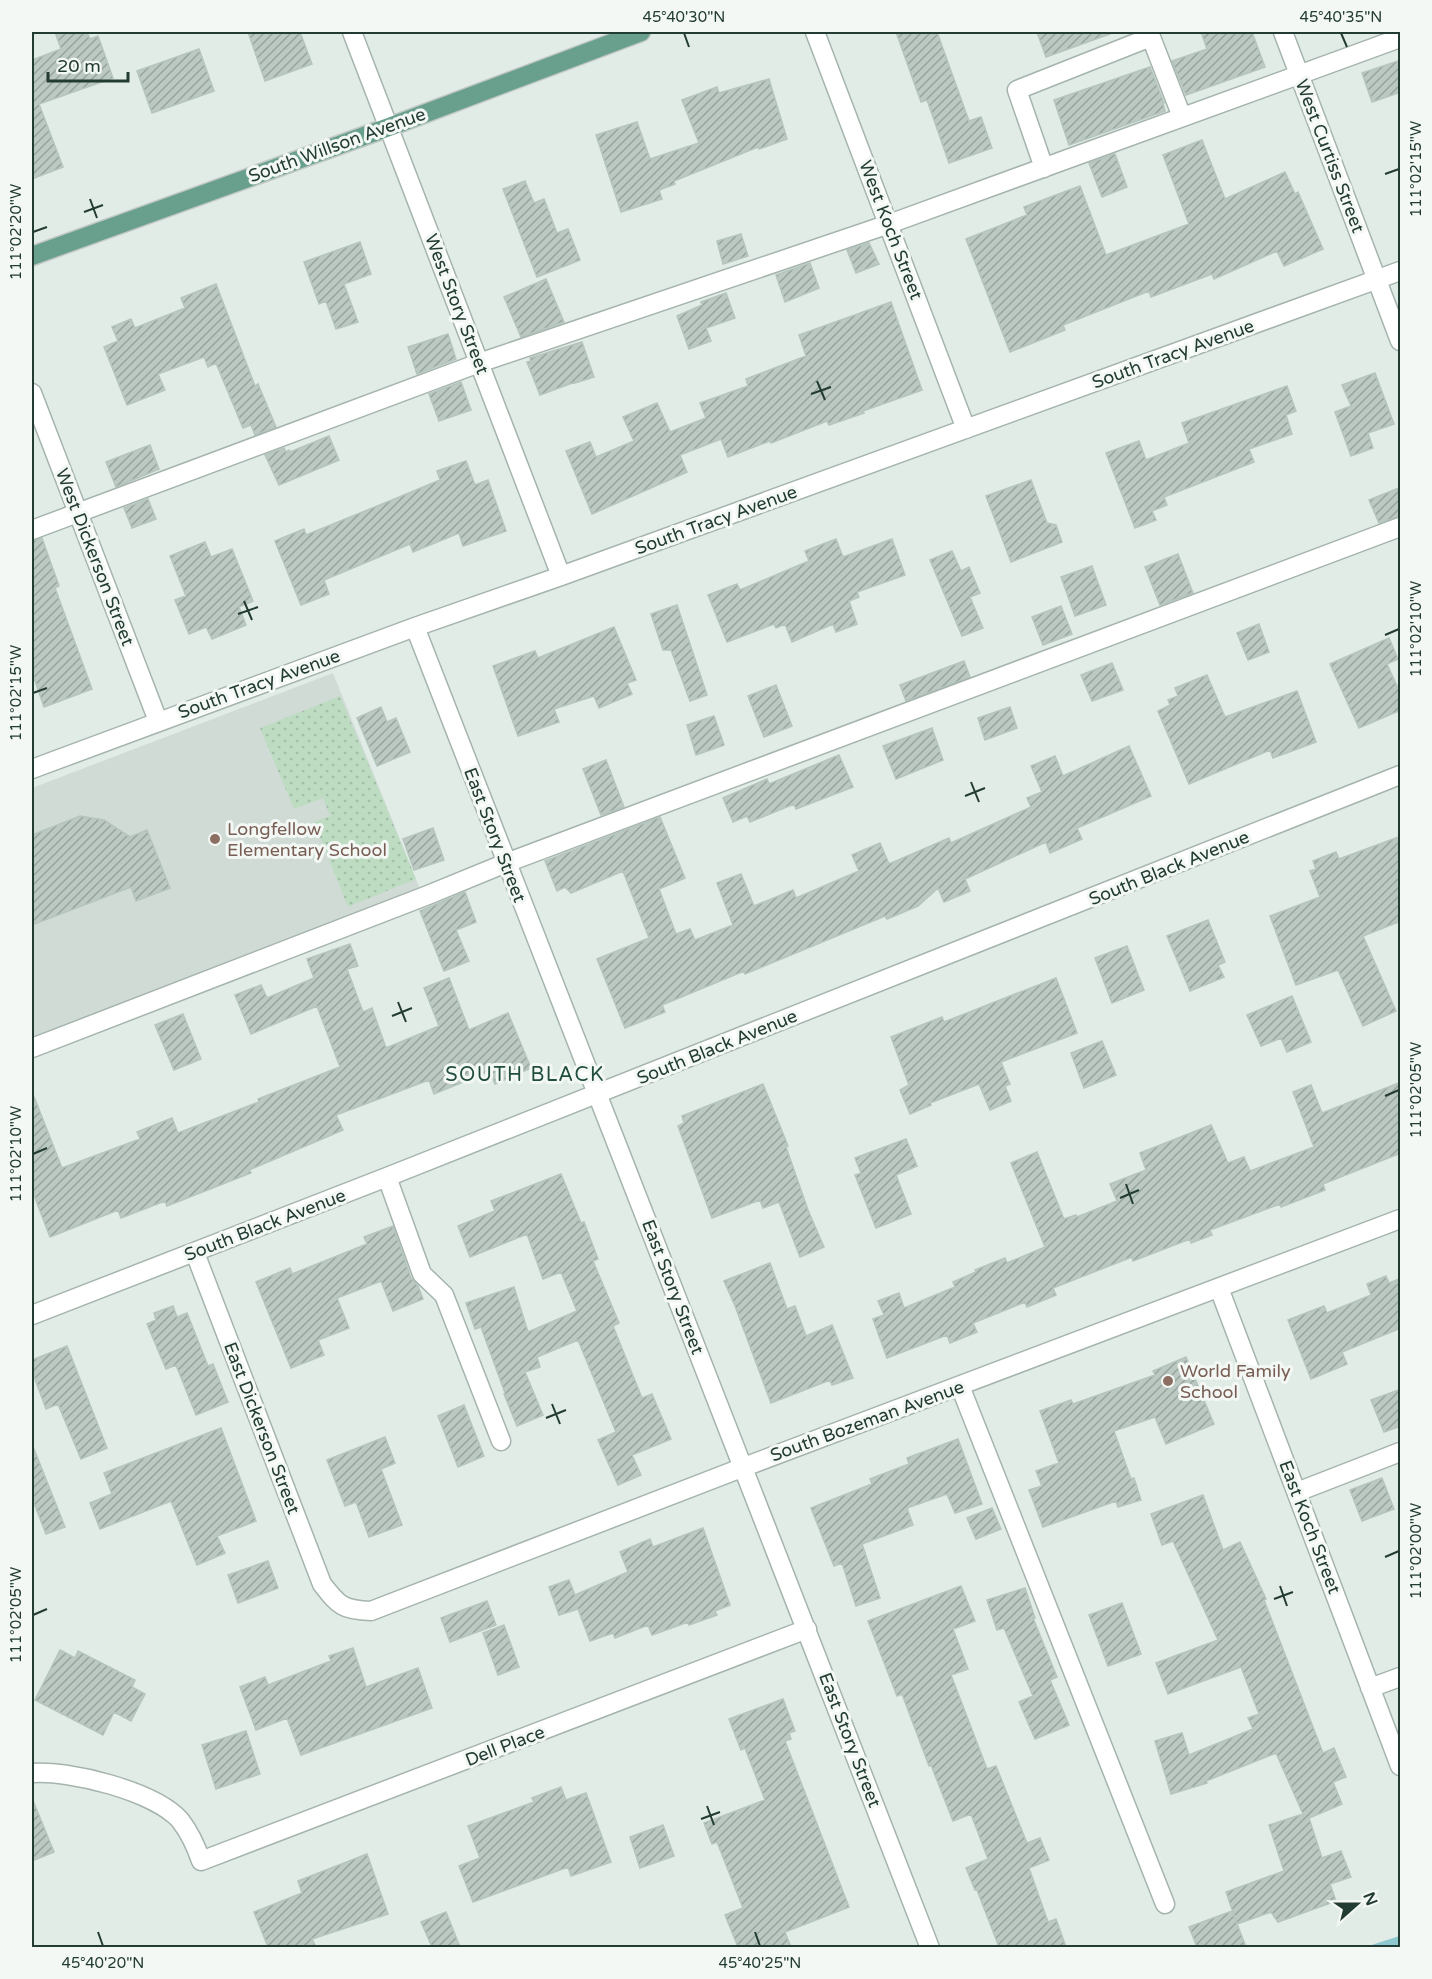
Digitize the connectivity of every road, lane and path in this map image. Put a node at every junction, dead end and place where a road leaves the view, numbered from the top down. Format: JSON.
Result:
{"nodes":[{"id":1,"x":352,"y":32,"type":"edge"},
{"id":2,"x":641,"y":32,"type":"edge"},
{"id":3,"x":815,"y":32,"type":"edge"},
{"id":4,"x":1283,"y":32,"type":"edge"},
{"id":5,"x":1150,"y":34,"type":"edge"},
{"id":6,"x":1401,"y":38,"type":"edge"},
{"id":7,"x":1299,"y":74,"type":"junction"},
{"id":8,"x":1182,"y":117,"type":"junction"},
{"id":9,"x":389,"y":127,"type":"junction"},
{"id":10,"x":1044,"y":168,"type":"junction"},
{"id":11,"x":889,"y":224,"type":"junction"},
{"id":12,"x":32,"y":256,"type":"edge"},
{"id":13,"x":1401,"y":271,"type":"edge"},
{"id":14,"x":1378,"y":280,"type":"junction"},
{"id":15,"x":1401,"y":341,"type":"edge"},
{"id":16,"x":479,"y":363,"type":"junction"},
{"id":17,"x":32,"y":393,"type":"edge"},
{"id":18,"x":966,"y":429,"type":"junction"},
{"id":19,"x":78,"y":514,"type":"junction"},
{"id":20,"x":1401,"y":528,"type":"edge"},
{"id":21,"x":32,"y":530,"type":"edge"},
{"id":22,"x":561,"y":576,"type":"junction"},
{"id":23,"x":415,"y":627,"type":"junction"},
{"id":24,"x":158,"y":721,"type":"junction"},
{"id":25,"x":32,"y":769,"type":"edge"},
{"id":26,"x":1401,"y":776,"type":"edge"},
{"id":27,"x":506,"y":863,"type":"junction"},
{"id":28,"x":32,"y":1048,"type":"edge"},
{"id":29,"x":598,"y":1094,"type":"junction"},
{"id":30,"x":387,"y":1177,"type":"junction"},
{"id":31,"x":1401,"y":1219,"type":"edge"},
{"id":32,"x":195,"y":1253,"type":"junction"},
{"id":33,"x":1219,"y":1288,"type":"junction"},
{"id":34,"x":32,"y":1315,"type":"edge"},
{"id":35,"x":960,"y":1386,"type":"junction"},
{"id":36,"x":501,"y":1441,"type":"dead end"},
{"id":37,"x":1401,"y":1452,"type":"edge"},
{"id":38,"x":744,"y":1467,"type":"junction"},
{"id":39,"x":1297,"y":1492,"type":"junction"},
{"id":40,"x":334,"y":1600,"type":"joint"},
{"id":41,"x":807,"y":1629,"type":"junction"},
{"id":42,"x":1401,"y":1677,"type":"edge"},
{"id":43,"x":1370,"y":1688,"type":"junction"},
{"id":44,"x":1401,"y":1766,"type":"edge"},
{"id":45,"x":32,"y":1773,"type":"edge"},
{"id":46,"x":1165,"y":1904,"type":"dead end"},
{"id":47,"x":930,"y":1947,"type":"edge"}],
"edges":[{"from":1,"to":9,"type":"street","name":"West Story Street"},
{"from":2,"to":9,"type":"main road","name":"South Willson Avenue"},
{"from":3,"to":11,"type":"street","name":"West Koch Street"},
{"from":4,"to":7,"type":"street","name":"West Curtiss Street"},
{"from":5,"to":8,"type":"street"},
{"from":5,"to":10,"type":"street"},
{"from":6,"to":7,"type":"street"},
{"from":7,"to":8,"type":"street"},
{"from":7,"to":14,"type":"street","name":"West Curtiss Street"},
{"from":8,"to":10,"type":"street"},
{"from":9,"to":12,"type":"main road","name":"South Willson Avenue"},
{"from":9,"to":16,"type":"street","name":"West Story Street"},
{"from":10,"to":11,"type":"street"},
{"from":11,"to":16,"type":"street"},
{"from":11,"to":18,"type":"street","name":"West Koch Street"},
{"from":13,"to":14,"type":"street","name":"South Tracy Avenue"},
{"from":14,"to":15,"type":"street","name":"West Curtiss Street"},
{"from":14,"to":18,"type":"street","name":"South Tracy Avenue"},
{"from":16,"to":19,"type":"street"},
{"from":16,"to":22,"type":"street","name":"West Story Street"},
{"from":17,"to":19,"type":"street","name":"West Dickerson Street"},
{"from":18,"to":22,"type":"street","name":"South Tracy Avenue"},
{"from":19,"to":21,"type":"street"},
{"from":19,"to":24,"type":"street","name":"West Dickerson Street"},
{"from":20,"to":27,"type":"street"},
{"from":22,"to":23,"type":"street","name":"South Tracy Avenue"},
{"from":23,"to":24,"type":"street","name":"South Tracy Avenue"},
{"from":23,"to":27,"type":"street","name":"East Story Street"},
{"from":24,"to":25,"type":"street","name":"South Tracy Avenue"},
{"from":26,"to":29,"type":"street","name":"South Black Avenue"},
{"from":27,"to":28,"type":"street"},
{"from":27,"to":29,"type":"street","name":"East Story Street"},
{"from":29,"to":30,"type":"street","name":"South Black Avenue"},
{"from":29,"to":38,"type":"street","name":"East Story Street"},
{"from":30,"to":32,"type":"street","name":"South Black Avenue"},
{"from":30,"to":36,"type":"street"},
{"from":31,"to":33,"type":"street","name":"South Bozeman Avenue"},
{"from":32,"to":34,"type":"street","name":"South Black Avenue"},
{"from":32,"to":40,"type":"street","name":"East Dickerson Street"},
{"from":33,"to":35,"type":"street","name":"South Bozeman Avenue"},
{"from":33,"to":39,"type":"street","name":"East Koch Street"},
{"from":35,"to":38,"type":"street","name":"South Bozeman Avenue"},
{"from":35,"to":46,"type":"street"},
{"from":37,"to":39,"type":"street"},
{"from":38,"to":40,"type":"street","name":"South Bozeman Avenue"},
{"from":38,"to":41,"type":"street","name":"East Story Street"},
{"from":39,"to":43,"type":"street","name":"East Koch Street"},
{"from":41,"to":45,"type":"street","name":"Dell Place"},
{"from":41,"to":47,"type":"street","name":"East Story Street"},
{"from":42,"to":43,"type":"street"},
{"from":43,"to":44,"type":"street","name":"East Koch Street"}]}
